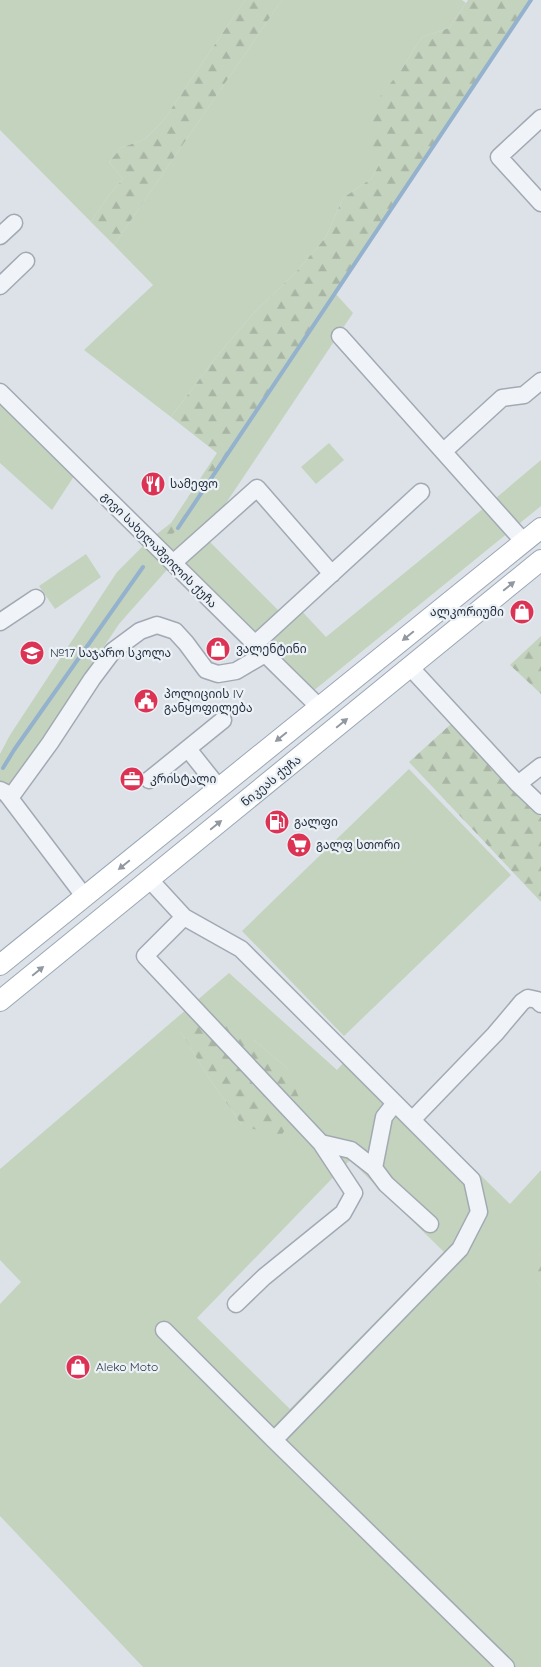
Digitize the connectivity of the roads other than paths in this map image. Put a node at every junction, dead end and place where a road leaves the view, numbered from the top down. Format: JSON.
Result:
{"nodes":[{"id":1,"x":541,"y":118,"type":"edge"},
{"id":2,"x":541,"y":203,"type":"edge"},
{"id":3,"x":14,"y":223,"type":"dead end"},
{"id":4,"x":0,"y":236,"type":"edge"},
{"id":5,"x":26,"y":260,"type":"dead end"},
{"id":6,"x":0,"y":286,"type":"edge"},
{"id":7,"x":340,"y":336,"type":"dead end"},
{"id":8,"x":541,"y":381,"type":"edge"},
{"id":9,"x":0,"y":392,"type":"edge"},
{"id":10,"x":444,"y":451,"type":"junction"},
{"id":11,"x":421,"y":492,"type":"dead end"},
{"id":12,"x":541,"y":528,"type":"edge"},
{"id":13,"x":524,"y":542,"type":"junction"},
{"id":14,"x":541,"y":560,"type":"edge"},
{"id":15,"x":173,"y":563,"type":"junction"},
{"id":16,"x":332,"y":574,"type":"junction"},
{"id":17,"x":36,"y":598,"type":"dead end"},
{"id":18,"x":0,"y":622,"type":"edge"},
{"id":19,"x":260,"y":649,"type":"junction"},
{"id":20,"x":410,"y":667,"type":"junction"},
{"id":21,"x":319,"y":707,"type":"junction"},
{"id":22,"x":223,"y":720,"type":"dead end"},
{"id":23,"x":188,"y":749,"type":"junction"},
{"id":24,"x":541,"y":766,"type":"edge"},
{"id":25,"x":149,"y":780,"type":"dead end"},
{"id":26,"x":518,"y":784,"type":"junction"},
{"id":27,"x":219,"y":788,"type":"junction"},
{"id":28,"x":5,"y":794,"type":"edge"},
{"id":29,"x":541,"y":806,"type":"edge"},
{"id":30,"x":162,"y":834,"type":"junction"},
{"id":31,"x":179,"y":856,"type":"junction"},
{"id":32,"x":150,"y":880,"type":"junction"},
{"id":33,"x":84,"y":896,"type":"junction"},
{"id":34,"x":184,"y":917,"type":"junction"},
{"id":35,"x":0,"y":965,"type":"edge"},
{"id":36,"x":0,"y":1001,"type":"edge"},
{"id":37,"x":541,"y":1004,"type":"edge"},
{"id":38,"x":395,"y":1103,"type":"junction"},
{"id":39,"x":412,"y":1120,"type":"junction"},
{"id":40,"x":322,"y":1143,"type":"junction"},
{"id":41,"x":374,"y":1168,"type":"junction"},
{"id":42,"x":430,"y":1224,"type":"dead end"},
{"id":43,"x":236,"y":1304,"type":"dead end"},
{"id":44,"x":164,"y":1330,"type":"dead end"},
{"id":45,"x":274,"y":1440,"type":"junction"},
{"id":46,"x":506,"y":1667,"type":"edge"}],
"edges":[{"from":1,"to":2,"type":"street"},
{"from":3,"to":4,"type":"street"},
{"from":5,"to":6,"type":"street"},
{"from":7,"to":10,"type":"street"},
{"from":8,"to":10,"type":"street"},
{"from":9,"to":15,"type":"street","name":"გივი სახელაშვილის ქუჩა"},
{"from":10,"to":13,"type":"street"},
{"from":11,"to":16,"type":"street"},
{"from":12,"to":13,"type":"main road"},
{"from":13,"to":21,"type":"main road","one_way":true},
{"from":20,"to":14,"type":"main road","name":"ნიკეას ქუჩა","one_way":true},
{"from":15,"to":16,"type":"street"},
{"from":15,"to":19,"type":"street","name":"გივი სახელაშვილის ქუჩა"},
{"from":16,"to":19,"type":"street"},
{"from":17,"to":18,"type":"street"},
{"from":19,"to":21,"type":"street","name":"გივი სახელაშვილის ქუჩა"},
{"from":19,"to":28,"type":"street"},
{"from":20,"to":26,"type":"street"},
{"from":31,"to":20,"type":"main road","name":"ნიკეას ქუჩა","one_way":true},
{"from":21,"to":27,"type":"main road","one_way":true},
{"from":22,"to":23,"type":"street"},
{"from":23,"to":25,"type":"street"},
{"from":23,"to":27,"type":"street"},
{"from":24,"to":26,"type":"street"},
{"from":26,"to":29,"type":"street"},
{"from":27,"to":30,"type":"main road"},
{"from":28,"to":33,"type":"street"},
{"from":30,"to":31,"type":"main road"},
{"from":30,"to":33,"type":"main road","one_way":true},
{"from":31,"to":32,"type":"main road","name":"ნიკეას ქუჩა"},
{"from":32,"to":34,"type":"street"},
{"from":36,"to":32,"type":"main road","name":"ნიკეას ქუჩა","one_way":true},
{"from":33,"to":35,"type":"main road"},
{"from":34,"to":38,"type":"street"},
{"from":34,"to":40,"type":"street"},
{"from":37,"to":39,"type":"street"},
{"from":38,"to":39,"type":"street"},
{"from":38,"to":41,"type":"street"},
{"from":39,"to":45,"type":"street"},
{"from":40,"to":41,"type":"street"},
{"from":40,"to":43,"type":"street"},
{"from":41,"to":42,"type":"street"},
{"from":44,"to":45,"type":"street"},
{"from":45,"to":46,"type":"street"}]}
